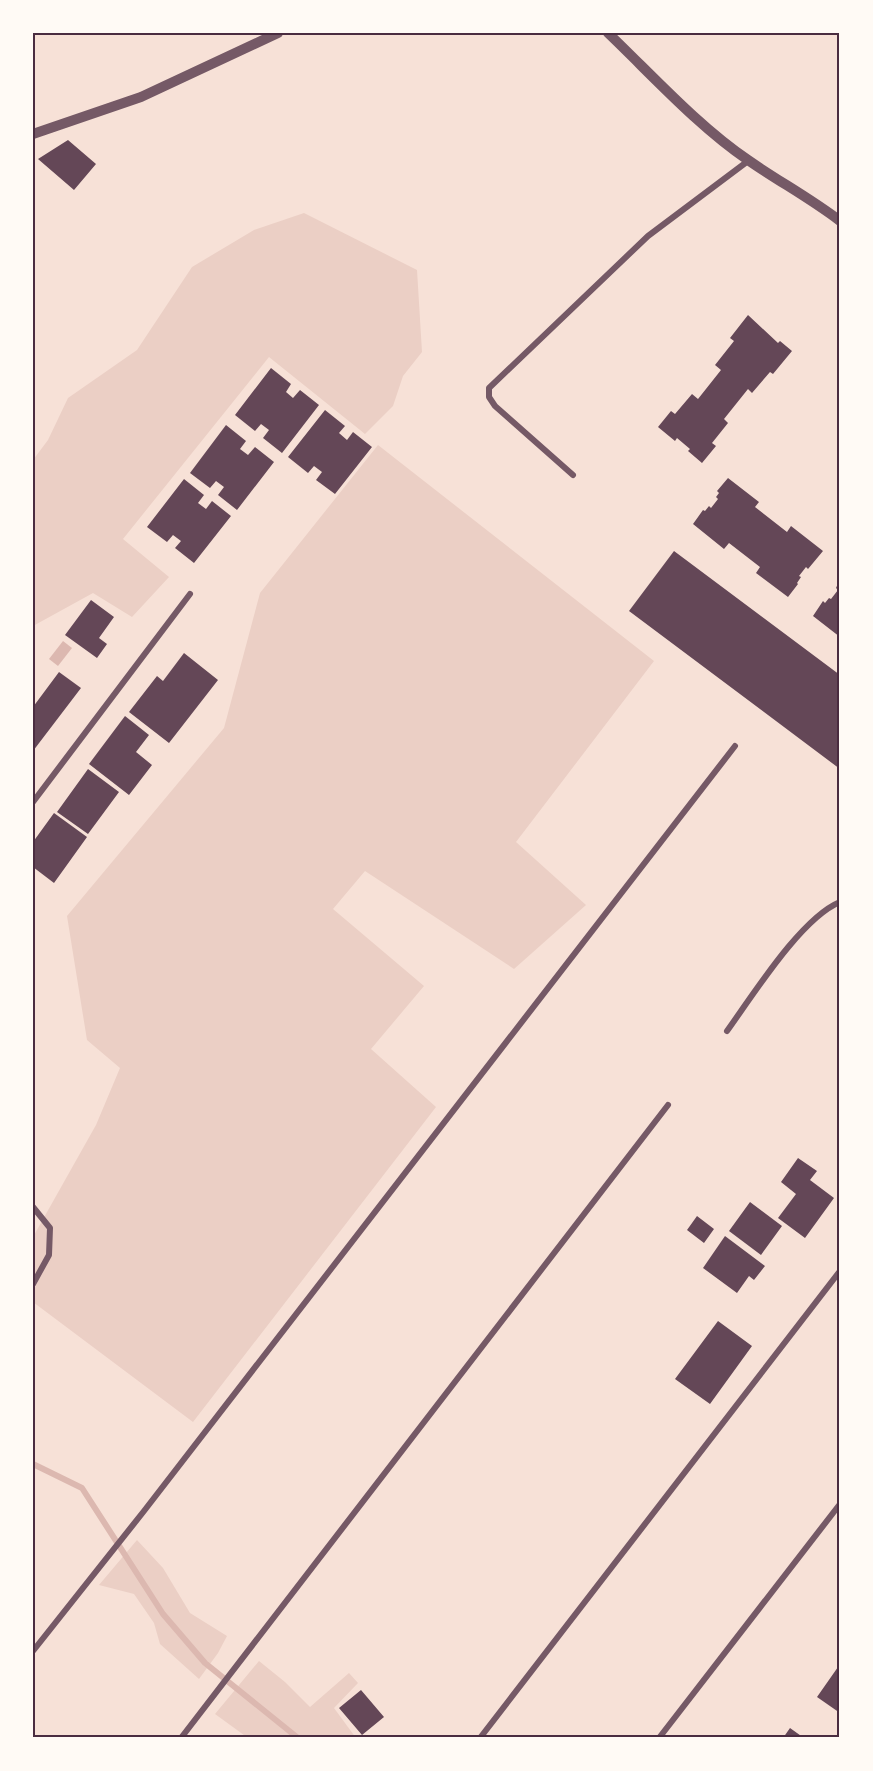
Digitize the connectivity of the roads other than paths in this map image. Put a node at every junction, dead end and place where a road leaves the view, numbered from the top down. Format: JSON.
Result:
{"nodes":[{"id":1,"x":278,"y":33,"type":"edge"},
{"id":2,"x":608,"y":33,"type":"edge"},
{"id":3,"x":33,"y":134,"type":"edge"},
{"id":4,"x":748,"y":161,"type":"junction"},
{"id":5,"x":840,"y":220,"type":"edge"},
{"id":6,"x":573,"y":475,"type":"dead end"},
{"id":7,"x":190,"y":594,"type":"dead end"},
{"id":8,"x":735,"y":746,"type":"dead end"},
{"id":9,"x":33,"y":802,"type":"edge"},
{"id":10,"x":840,"y":902,"type":"edge"},
{"id":11,"x":727,"y":1031,"type":"dead end"},
{"id":12,"x":668,"y":1105,"type":"dead end"},
{"id":13,"x":33,"y":1207,"type":"edge"},
{"id":14,"x":840,"y":1271,"type":"edge"},
{"id":15,"x":33,"y":1284,"type":"edge"},
{"id":16,"x":840,"y":1504,"type":"edge"},
{"id":17,"x":33,"y":1651,"type":"edge"},
{"id":18,"x":181,"y":1738,"type":"edge"},
{"id":19,"x":480,"y":1738,"type":"edge"},
{"id":20,"x":659,"y":1738,"type":"edge"}],
"edges":[{"from":1,"to":3,"type":"street"},
{"from":2,"to":4,"type":"street"},
{"from":4,"to":5,"type":"street"},
{"from":4,"to":6,"type":"street"},
{"from":7,"to":9,"type":"street"},
{"from":8,"to":17,"type":"street"},
{"from":10,"to":11,"type":"street"},
{"from":12,"to":18,"type":"street"},
{"from":13,"to":15,"type":"street"},
{"from":14,"to":19,"type":"street"},
{"from":16,"to":20,"type":"street"}]}
